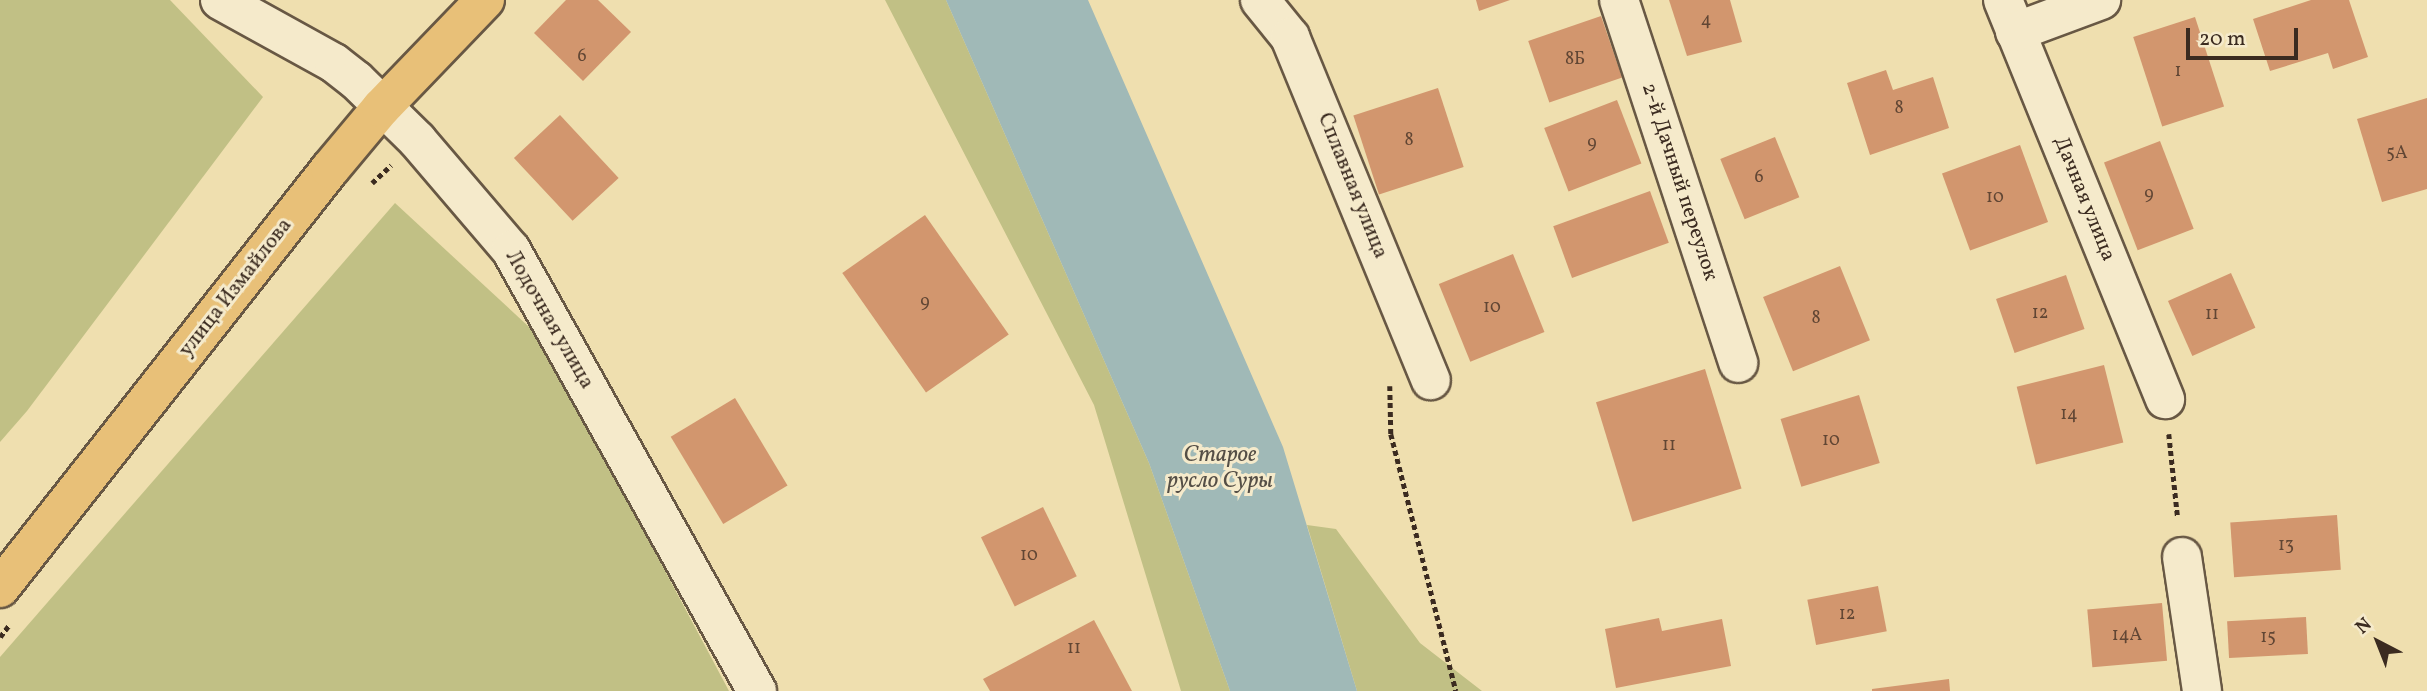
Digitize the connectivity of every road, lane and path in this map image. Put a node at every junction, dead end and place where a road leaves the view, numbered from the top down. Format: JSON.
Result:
{"nodes":[{"id":1,"x":220,"y":0,"type":"edge"},
{"id":2,"x":485,"y":0,"type":"edge"},
{"id":3,"x":1260,"y":0,"type":"edge"},
{"id":4,"x":1619,"y":0,"type":"edge"},
{"id":5,"x":2101,"y":0,"type":"edge"},
{"id":6,"x":2009,"y":16,"type":"edge"},
{"id":7,"x":381,"y":108,"type":"junction"},
{"id":8,"x":1738,"y":363,"type":"dead end"},
{"id":9,"x":1431,"y":380,"type":"dead end"},
{"id":10,"x":1390,"y":384,"type":"dead end"},
{"id":11,"x":2165,"y":398,"type":"joint"},
{"id":12,"x":2182,"y":557,"type":"joint"},
{"id":13,"x":0,"y":588,"type":"edge"},
{"id":14,"x":757,"y":691,"type":"edge"},
{"id":15,"x":1456,"y":691,"type":"edge"},
{"id":16,"x":2202,"y":691,"type":"edge"}],
"edges":[{"from":1,"to":7,"type":"street","name":"Лодочная улица"},
{"from":2,"to":7,"type":"main road","name":"улица Измайлова"},
{"from":3,"to":9,"type":"street","name":"Сплавная улица"},
{"from":4,"to":8,"type":"street","name":"2-й Дачный переулок"},
{"from":5,"to":6,"type":"street"},
{"from":6,"to":11,"type":"street","name":"Дачная улица"},
{"from":7,"to":13,"type":"main road","name":"улица Измайлова"},
{"from":7,"to":14,"type":"street","name":"Лодочная улица"},
{"from":10,"to":15,"type":"path"},
{"from":11,"to":12,"type":"path"},
{"from":12,"to":16,"type":"street"}]}
